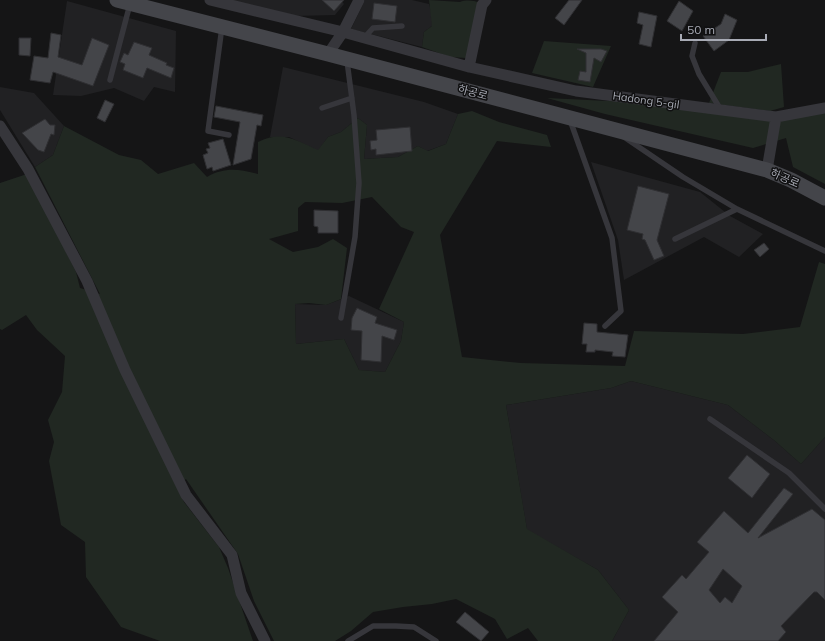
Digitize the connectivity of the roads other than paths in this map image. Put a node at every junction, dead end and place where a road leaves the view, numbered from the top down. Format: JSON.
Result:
{"nodes":[{"id":1,"x":210,"y":0,"type":"edge"},
{"id":2,"x":359,"y":0,"type":"edge"},
{"id":3,"x":486,"y":0,"type":"edge"},
{"id":4,"x":124,"y":2,"type":"edge"},
{"id":5,"x":402,"y":26,"type":"dead end"},
{"id":6,"x":222,"y":27,"type":"junction"},
{"id":7,"x":343,"y":32,"type":"junction"},
{"id":8,"x":364,"y":38,"type":"junction"},
{"id":9,"x":695,"y":43,"type":"dead end"},
{"id":10,"x":328,"y":54,"type":"junction"},
{"id":11,"x":347,"y":59,"type":"junction"},
{"id":12,"x":469,"y":67,"type":"junction"},
{"id":13,"x":110,"y":80,"type":"dead end"},
{"id":14,"x":352,"y":98,"type":"junction"},
{"id":15,"x":322,"y":108,"type":"dead end"},
{"id":16,"x":825,"y":108,"type":"edge"},
{"id":17,"x":721,"y":110,"type":"junction"},
{"id":18,"x":776,"y":117,"type":"junction"},
{"id":19,"x":570,"y":118,"type":"junction"},
{"id":20,"x":0,"y":126,"type":"edge"},
{"id":21,"x":610,"y":128,"type":"junction"},
{"id":22,"x":229,"y":135,"type":"dead end"},
{"id":23,"x":766,"y":170,"type":"junction"},
{"id":24,"x":825,"y":198,"type":"edge"},
{"id":25,"x":736,"y":209,"type":"junction"},
{"id":26,"x":675,"y":239,"type":"dead end"},
{"id":27,"x":825,"y":251,"type":"edge"},
{"id":28,"x":341,"y":318,"type":"dead end"},
{"id":29,"x":606,"y":326,"type":"dead end"},
{"id":30,"x":710,"y":419,"type":"dead end"},
{"id":31,"x":825,"y":509,"type":"edge"},
{"id":32,"x":265,"y":641,"type":"edge"},
{"id":33,"x":348,"y":641,"type":"edge"},
{"id":34,"x":436,"y":641,"type":"edge"}],
"edges":[{"from":1,"to":7,"type":"street","name":"Hadong 5-gil"},
{"from":2,"to":7,"type":"street"},
{"from":3,"to":12,"type":"street"},
{"from":4,"to":6,"type":"main road","name":"하공로"},
{"from":4,"to":13,"type":"lane"},
{"from":5,"to":8,"type":"lane"},
{"from":6,"to":10,"type":"main road","name":"하공로"},
{"from":6,"to":22,"type":"lane"},
{"from":7,"to":8,"type":"street","name":"Hadong 5-gil"},
{"from":7,"to":10,"type":"street"},
{"from":8,"to":12,"type":"street","name":"Hadong 5-gil"},
{"from":9,"to":17,"type":"lane"},
{"from":10,"to":11,"type":"main road","name":"하공로"},
{"from":11,"to":14,"type":"lane"},
{"from":11,"to":19,"type":"main road","name":"하공로"},
{"from":12,"to":17,"type":"street","name":"Hadong 5-gil"},
{"from":14,"to":15,"type":"lane"},
{"from":14,"to":28,"type":"lane"},
{"from":16,"to":18,"type":"street","name":"Hadong 5-gil"},
{"from":17,"to":18,"type":"street","name":"Hadong 5-gil"},
{"from":18,"to":23,"type":"street"},
{"from":19,"to":21,"type":"main road","name":"하공로"},
{"from":19,"to":29,"type":"lane"},
{"from":20,"to":32,"type":"street"},
{"from":21,"to":23,"type":"main road","name":"하공로"},
{"from":21,"to":25,"type":"lane"},
{"from":23,"to":24,"type":"main road","name":"하공로"},
{"from":25,"to":26,"type":"lane"},
{"from":25,"to":27,"type":"lane"},
{"from":30,"to":31,"type":"lane"},
{"from":33,"to":34,"type":"lane"}]}
